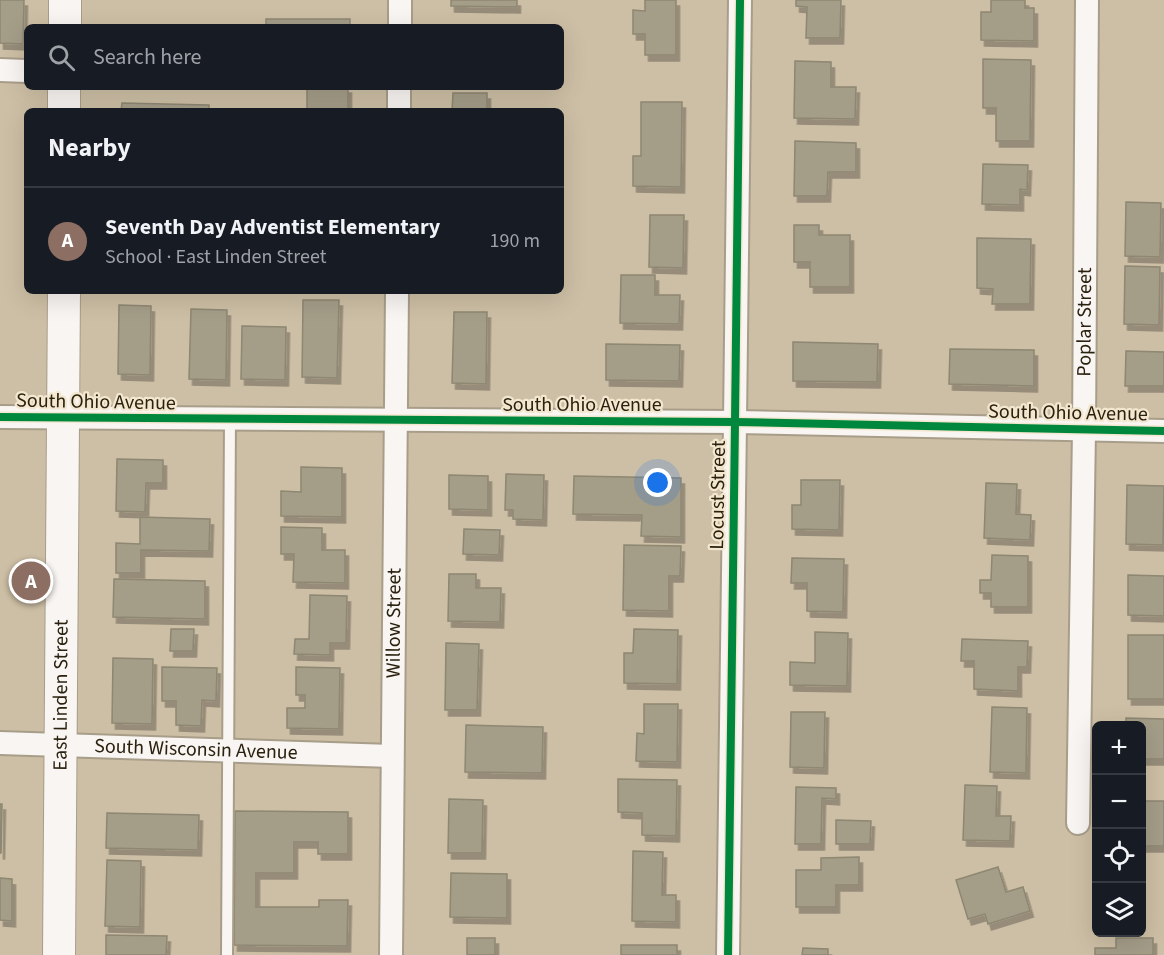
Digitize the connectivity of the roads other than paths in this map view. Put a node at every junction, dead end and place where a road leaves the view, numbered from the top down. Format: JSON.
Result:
{"nodes":[{"id":1,"x":65,"y":0,"type":"edge"},
{"id":2,"x":400,"y":0,"type":"edge"},
{"id":3,"x":740,"y":0,"type":"edge"},
{"id":4,"x":1087,"y":0,"type":"edge"},
{"id":5,"x":65,"y":24,"type":"edge"},
{"id":6,"x":399,"y":24,"type":"edge"},
{"id":7,"x":0,"y":70,"type":"edge"},
{"id":8,"x":24,"y":71,"type":"edge"},
{"id":9,"x":64,"y":90,"type":"edge"},
{"id":10,"x":399,"y":90,"type":"edge"},
{"id":11,"x":64,"y":108,"type":"edge"},
{"id":12,"x":399,"y":108,"type":"edge"},
{"id":13,"x":64,"y":294,"type":"edge"},
{"id":14,"x":396,"y":294,"type":"edge"},
{"id":15,"x":0,"y":417,"type":"edge"},
{"id":16,"x":63,"y":419,"type":"junction"},
{"id":17,"x":230,"y":420,"type":"junction"},
{"id":18,"x":395,"y":420,"type":"junction"},
{"id":19,"x":735,"y":423,"type":"junction"},
{"id":20,"x":1084,"y":430,"type":"junction"},
{"id":21,"x":1164,"y":431,"type":"edge"},
{"id":22,"x":0,"y":743,"type":"edge"},
{"id":23,"x":60,"y":744,"type":"junction"},
{"id":24,"x":228,"y":750,"type":"junction"},
{"id":25,"x":392,"y":756,"type":"junction"},
{"id":26,"x":1078,"y":823,"type":"dead end"},
{"id":27,"x":59,"y":955,"type":"edge"},
{"id":28,"x":227,"y":955,"type":"edge"},
{"id":29,"x":391,"y":955,"type":"edge"},
{"id":30,"x":728,"y":955,"type":"edge"}],
"edges":[{"from":1,"to":5,"type":"main road"},
{"from":2,"to":6,"type":"street"},
{"from":3,"to":19,"type":"street","name":"Locust Street"},
{"from":4,"to":20,"type":"street","name":"Poplar Street"},
{"from":7,"to":8,"type":"street"},
{"from":9,"to":11,"type":"main road"},
{"from":10,"to":12,"type":"street"},
{"from":13,"to":16,"type":"main road","name":"East Linden Street"},
{"from":14,"to":18,"type":"street","name":"Willow Street"},
{"from":15,"to":16,"type":"street","name":"South Ohio Avenue"},
{"from":16,"to":17,"type":"street","name":"South Ohio Avenue"},
{"from":16,"to":23,"type":"main road","name":"East Linden Street"},
{"from":17,"to":18,"type":"street","name":"South Ohio Avenue"},
{"from":17,"to":24,"type":"lane"},
{"from":18,"to":19,"type":"street","name":"South Ohio Avenue"},
{"from":18,"to":25,"type":"street","name":"Willow Street"},
{"from":19,"to":20,"type":"street","name":"South Ohio Avenue"},
{"from":19,"to":30,"type":"street","name":"Locust Street"},
{"from":20,"to":21,"type":"street","name":"South Ohio Avenue"},
{"from":20,"to":26,"type":"street","name":"Poplar Street"},
{"from":22,"to":23,"type":"street","name":"South Wisconsin Avenue"},
{"from":23,"to":24,"type":"street","name":"South Wisconsin Avenue"},
{"from":23,"to":27,"type":"main road","name":"East Linden Street"},
{"from":24,"to":25,"type":"street","name":"South Wisconsin Avenue"},
{"from":24,"to":28,"type":"lane"},
{"from":25,"to":29,"type":"street","name":"Willow Street"}]}
